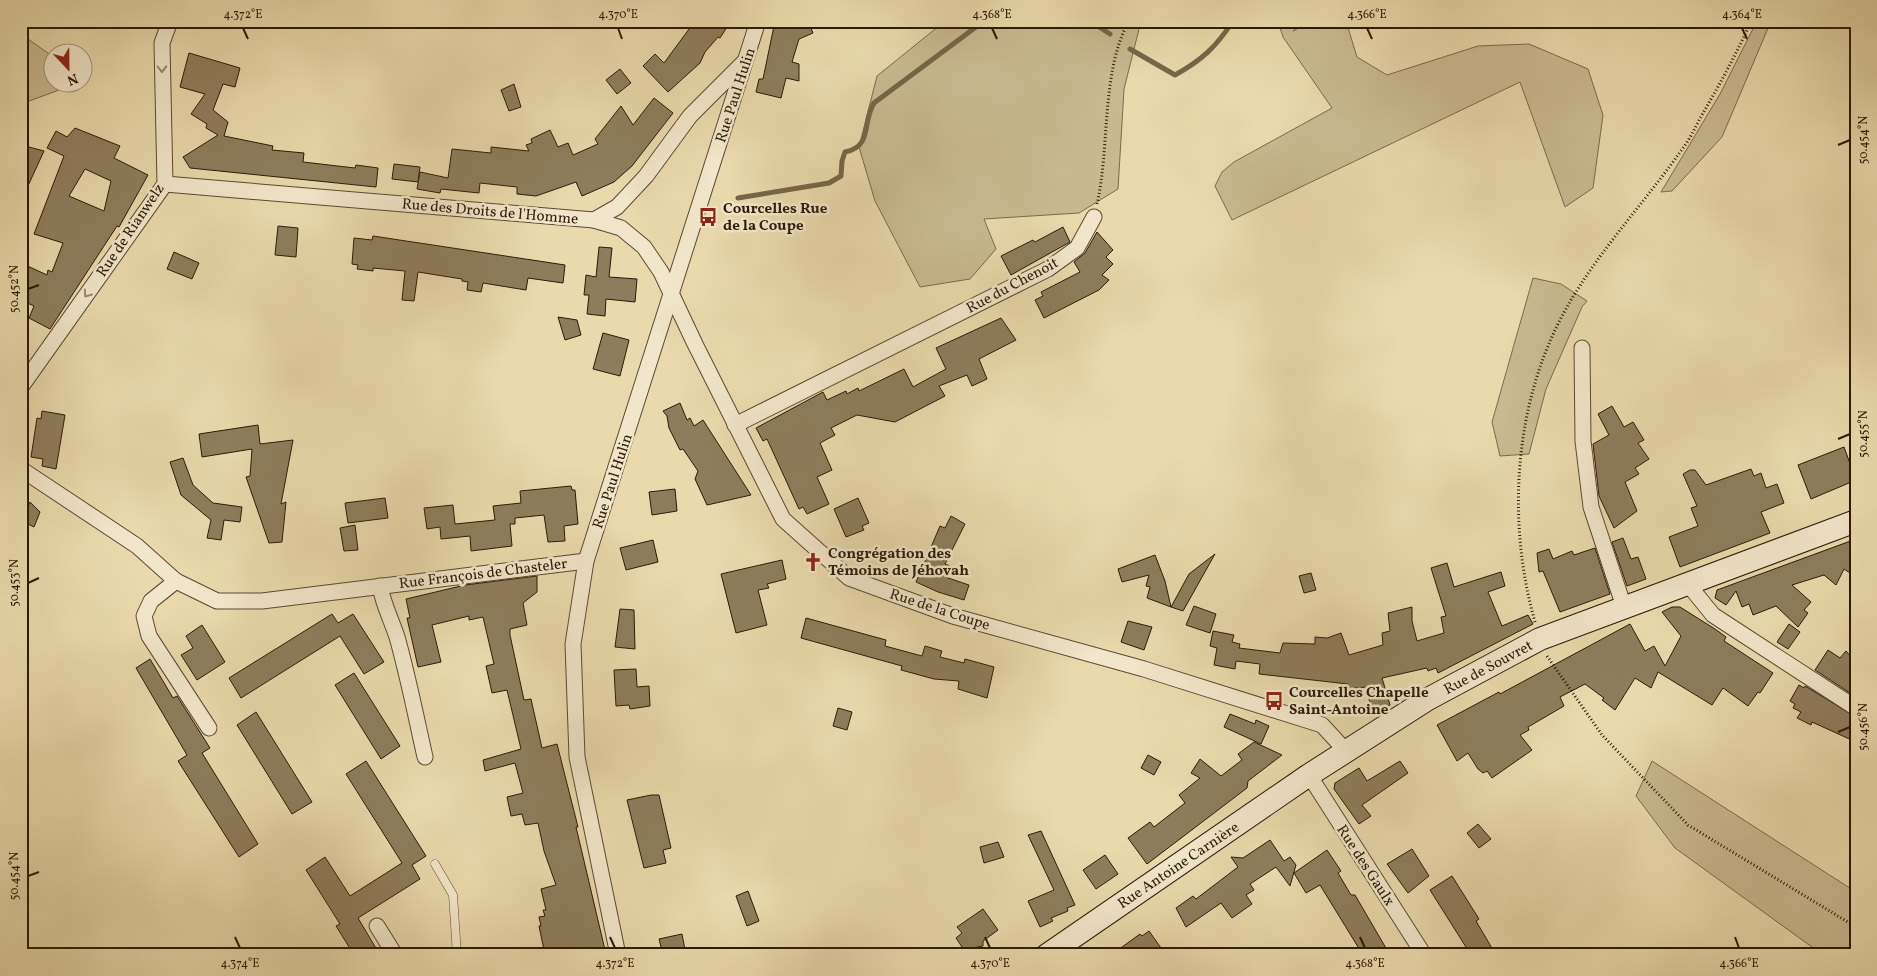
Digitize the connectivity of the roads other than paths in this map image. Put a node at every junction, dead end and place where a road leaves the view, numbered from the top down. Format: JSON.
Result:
{"nodes":[{"id":1,"x":170,"y":21,"type":"edge"},
{"id":2,"x":758,"y":21,"type":"edge"},
{"id":3,"x":746,"y":60,"type":"junction"},
{"id":4,"x":165,"y":184,"type":"junction"},
{"id":5,"x":1094,"y":217,"type":"road end"},
{"id":6,"x":594,"y":220,"type":"junction"},
{"id":7,"x":671,"y":296,"type":"junction"},
{"id":8,"x":1582,"y":348,"type":"dead end"},
{"id":9,"x":21,"y":387,"type":"edge"},
{"id":10,"x":735,"y":425,"type":"junction"},
{"id":11,"x":21,"y":469,"type":"edge"},
{"id":12,"x":1856,"y":521,"type":"edge"},
{"id":13,"x":586,"y":561,"type":"junction"},
{"id":14,"x":176,"y":581,"type":"junction"},
{"id":15,"x":1687,"y":583,"type":"junction"},
{"id":16,"x":380,"y":586,"type":"junction"},
{"id":17,"x":1624,"y":607,"type":"junction"},
{"id":18,"x":1856,"y":708,"type":"edge"},
{"id":19,"x":210,"y":728,"type":"dead end"},
{"id":20,"x":1346,"y":751,"type":"junction"},
{"id":21,"x":425,"y":757,"type":"dead end"},
{"id":22,"x":1309,"y":775,"type":"junction"},
{"id":23,"x":435,"y":864,"type":"dead end"},
{"id":24,"x":377,"y":926,"type":"dead end"},
{"id":25,"x":395,"y":955,"type":"edge"},
{"id":26,"x":457,"y":955,"type":"edge"},
{"id":27,"x":618,"y":955,"type":"edge"},
{"id":28,"x":1047,"y":955,"type":"edge"},
{"id":29,"x":1424,"y":955,"type":"edge"}],
"edges":[{"from":1,"to":4,"type":"street","name":"Rue de Rianwelz","one_way":true},
{"from":2,"to":3,"type":"street","name":"Rue Paul Hulin"},
{"from":3,"to":6,"type":"street","name":"Rue des Droits de l'Homme"},
{"from":3,"to":7,"type":"street","name":"Rue Paul Hulin"},
{"from":4,"to":6,"type":"street","name":"Rue des Droits de l'Homme"},
{"from":4,"to":9,"type":"street","name":"Rue de Rianwelz","one_way":true},
{"from":5,"to":10,"type":"street","name":"Rue du Chenoit"},
{"from":6,"to":7,"type":"street","name":"Rue de la Coupe"},
{"from":7,"to":10,"type":"street","name":"Rue de la Coupe"},
{"from":7,"to":13,"type":"street","name":"Rue Paul Hulin"},
{"from":8,"to":17,"type":"street"},
{"from":10,"to":20,"type":"street","name":"Rue de la Coupe"},
{"from":11,"to":14,"type":"street","name":"Rue François de Chasteler"},
{"from":12,"to":15,"type":"main road","name":"Rue de Souvret"},
{"from":13,"to":16,"type":"street","name":"Rue François de Chasteler"},
{"from":13,"to":27,"type":"street","name":"Rue Paul Hulin"},
{"from":14,"to":16,"type":"street","name":"Rue François de Chasteler"},
{"from":14,"to":19,"type":"street"},
{"from":15,"to":17,"type":"main road","name":"Rue de Souvret"},
{"from":15,"to":18,"type":"street"},
{"from":16,"to":21,"type":"street","name":"Rue François de Chasteler"},
{"from":17,"to":20,"type":"main road","name":"Rue de Souvret"},
{"from":20,"to":22,"type":"main road","name":"Rue de Souvret"},
{"from":22,"to":28,"type":"main road","name":"Rue Antoine Carnière"},
{"from":22,"to":29,"type":"street","name":"Rue des Gaulx"},
{"from":23,"to":26,"type":"lane"},
{"from":24,"to":25,"type":"street"}]}
